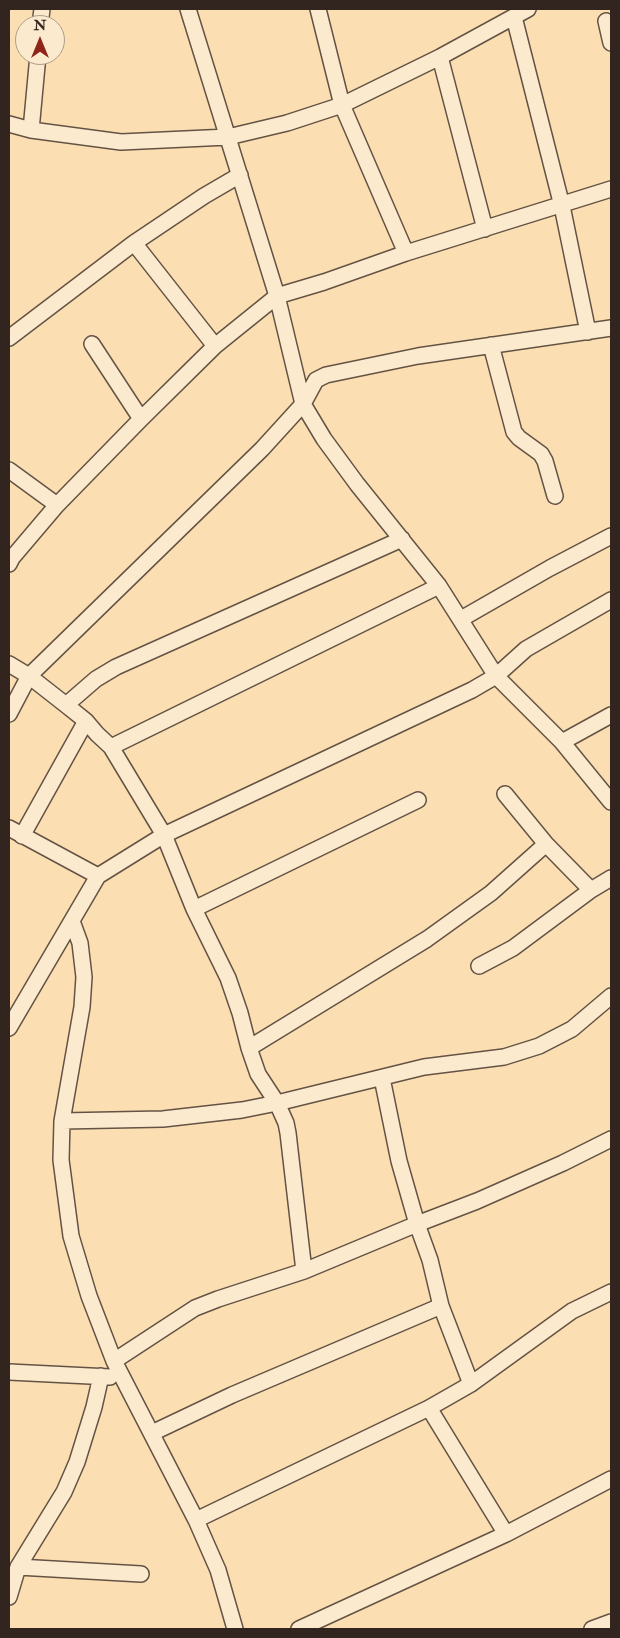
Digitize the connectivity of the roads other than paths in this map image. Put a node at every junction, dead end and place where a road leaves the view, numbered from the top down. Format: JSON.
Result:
{"nodes":[{"id":1,"x":188,"y":9,"type":"edge"},
{"id":2,"x":318,"y":9,"type":"edge"},
{"id":3,"x":528,"y":9,"type":"edge"},
{"id":4,"x":514,"y":17,"type":"junction"},
{"id":5,"x":606,"y":21,"type":"dead end"},
{"id":6,"x":611,"y":43,"type":"edge"},
{"id":7,"x":440,"y":58,"type":"junction"},
{"id":8,"x":37,"y":65,"type":"edge"},
{"id":9,"x":342,"y":104,"type":"junction"},
{"id":10,"x":9,"y":124,"type":"edge"},
{"id":11,"x":31,"y":130,"type":"junction"},
{"id":12,"x":228,"y":136,"type":"junction"},
{"id":13,"x":240,"y":175,"type":"junction"},
{"id":14,"x":611,"y":189,"type":"edge"},
{"id":15,"x":562,"y":206,"type":"junction"},
{"id":16,"x":485,"y":229,"type":"junction"},
{"id":17,"x":134,"y":243,"type":"junction"},
{"id":18,"x":406,"y":253,"type":"junction"},
{"id":19,"x":277,"y":296,"type":"junction"},
{"id":20,"x":611,"y":328,"type":"edge"},
{"id":21,"x":588,"y":332,"type":"junction"},
{"id":22,"x":9,"y":338,"type":"edge"},
{"id":23,"x":92,"y":344,"type":"dead end"},
{"id":24,"x":491,"y":345,"type":"junction"},
{"id":25,"x":215,"y":346,"type":"junction"},
{"id":26,"x":303,"y":404,"type":"junction"},
{"id":27,"x":140,"y":419,"type":"junction"},
{"id":28,"x":9,"y":470,"type":"edge"},
{"id":29,"x":555,"y":496,"type":"dead end"},
{"id":30,"x":57,"y":505,"type":"junction"},
{"id":31,"x":611,"y":536,"type":"edge"},
{"id":32,"x":402,"y":539,"type":"junction"},
{"id":33,"x":10,"y":560,"type":"edge"},
{"id":34,"x":439,"y":586,"type":"junction"},
{"id":35,"x":611,"y":600,"type":"edge"},
{"id":36,"x":460,"y":619,"type":"junction"},
{"id":37,"x":9,"y":664,"type":"edge"},
{"id":38,"x":28,"y":676,"type":"junction"},
{"id":39,"x":496,"y":676,"type":"junction"},
{"id":40,"x":66,"y":704,"type":"junction"},
{"id":41,"x":9,"y":714,"type":"edge"},
{"id":42,"x":611,"y":715,"type":"edge"},
{"id":43,"x":86,"y":721,"type":"junction"},
{"id":44,"x":562,"y":742,"type":"junction"},
{"id":45,"x":111,"y":747,"type":"junction"},
{"id":46,"x":505,"y":794,"type":"dead end"},
{"id":47,"x":418,"y":800,"type":"dead end"},
{"id":48,"x":611,"y":802,"type":"edge"},
{"id":49,"x":15,"y":832,"type":"edge"},
{"id":50,"x":164,"y":835,"type":"junction"},
{"id":51,"x":546,"y":844,"type":"junction"},
{"id":52,"x":98,"y":876,"type":"junction"},
{"id":53,"x":611,"y":878,"type":"edge"},
{"id":54,"x":591,"y":890,"type":"junction"},
{"id":55,"x":194,"y":910,"type":"junction"},
{"id":56,"x":72,"y":921,"type":"junction"},
{"id":57,"x":479,"y":966,"type":"dead end"},
{"id":58,"x":611,"y":996,"type":"edge"},
{"id":59,"x":9,"y":1028,"type":"edge"},
{"id":60,"x":249,"y":1048,"type":"junction"},
{"id":61,"x":382,"y":1078,"type":"junction"},
{"id":62,"x":278,"y":1103,"type":"junction"},
{"id":63,"x":62,"y":1121,"type":"junction"},
{"id":64,"x":611,"y":1139,"type":"edge"},
{"id":65,"x":417,"y":1224,"type":"junction"},
{"id":66,"x":304,"y":1272,"type":"junction"},
{"id":67,"x":611,"y":1292,"type":"edge"},
{"id":68,"x":442,"y":1306,"type":"junction"},
{"id":69,"x":114,"y":1361,"type":"junction"},
{"id":70,"x":9,"y":1372,"type":"edge"},
{"id":71,"x":101,"y":1376,"type":"junction"},
{"id":72,"x":123,"y":1378,"type":"junction"},
{"id":73,"x":471,"y":1384,"type":"junction"},
{"id":74,"x":429,"y":1408,"type":"junction"},
{"id":75,"x":152,"y":1433,"type":"junction"},
{"id":76,"x":609,"y":1484,"type":"edge"},
{"id":77,"x":196,"y":1520,"type":"junction"},
{"id":78,"x":506,"y":1534,"type":"junction"},
{"id":79,"x":18,"y":1567,"type":"junction"},
{"id":80,"x":140,"y":1574,"type":"dead end"},
{"id":81,"x":9,"y":1597,"type":"edge"},
{"id":82,"x":611,"y":1622,"type":"edge"},
{"id":83,"x":235,"y":1629,"type":"edge"},
{"id":84,"x":299,"y":1629,"type":"edge"},
{"id":85,"x":592,"y":1629,"type":"edge"}],
"edges":[{"from":1,"to":12,"type":"street"},
{"from":2,"to":9,"type":"street"},
{"from":3,"to":4,"type":"street"},
{"from":4,"to":7,"type":"street"},
{"from":4,"to":15,"type":"street"},
{"from":5,"to":6,"type":"street"},
{"from":7,"to":9,"type":"street"},
{"from":7,"to":16,"type":"street"},
{"from":8,"to":11,"type":"street"},
{"from":9,"to":12,"type":"street"},
{"from":9,"to":18,"type":"street"},
{"from":10,"to":11,"type":"street"},
{"from":11,"to":12,"type":"street"},
{"from":12,"to":13,"type":"street"},
{"from":13,"to":17,"type":"street"},
{"from":13,"to":19,"type":"street"},
{"from":14,"to":15,"type":"street"},
{"from":15,"to":16,"type":"street"},
{"from":15,"to":21,"type":"street"},
{"from":16,"to":18,"type":"street"},
{"from":17,"to":22,"type":"street"},
{"from":17,"to":25,"type":"street"},
{"from":18,"to":19,"type":"street"},
{"from":19,"to":25,"type":"street"},
{"from":19,"to":26,"type":"street"},
{"from":20,"to":21,"type":"street"},
{"from":21,"to":24,"type":"street"},
{"from":23,"to":27,"type":"street"},
{"from":24,"to":26,"type":"street"},
{"from":24,"to":29,"type":"street"},
{"from":25,"to":27,"type":"street"},
{"from":26,"to":32,"type":"street"},
{"from":26,"to":38,"type":"street"},
{"from":27,"to":30,"type":"street"},
{"from":28,"to":30,"type":"street"},
{"from":30,"to":33,"type":"street"},
{"from":31,"to":36,"type":"street"},
{"from":32,"to":34,"type":"street"},
{"from":32,"to":40,"type":"street"},
{"from":34,"to":36,"type":"street"},
{"from":34,"to":45,"type":"street"},
{"from":35,"to":39,"type":"street"},
{"from":36,"to":39,"type":"street"},
{"from":37,"to":38,"type":"street"},
{"from":38,"to":40,"type":"street"},
{"from":38,"to":41,"type":"street"},
{"from":39,"to":44,"type":"street"},
{"from":39,"to":50,"type":"street"},
{"from":40,"to":43,"type":"street"},
{"from":42,"to":44,"type":"street"},
{"from":43,"to":45,"type":"street"},
{"from":43,"to":49,"type":"street"},
{"from":44,"to":48,"type":"street"},
{"from":45,"to":50,"type":"street"},
{"from":46,"to":51,"type":"street"},
{"from":47,"to":55,"type":"street"},
{"from":49,"to":52,"type":"street"},
{"from":50,"to":52,"type":"street"},
{"from":50,"to":55,"type":"street"},
{"from":51,"to":54,"type":"street"},
{"from":51,"to":60,"type":"street"},
{"from":52,"to":56,"type":"street"},
{"from":53,"to":54,"type":"street"},
{"from":54,"to":57,"type":"street"},
{"from":55,"to":60,"type":"street"},
{"from":56,"to":59,"type":"street"},
{"from":56,"to":63,"type":"street"},
{"from":58,"to":61,"type":"street"},
{"from":60,"to":62,"type":"street"},
{"from":61,"to":62,"type":"street"},
{"from":61,"to":65,"type":"street"},
{"from":62,"to":63,"type":"street"},
{"from":62,"to":66,"type":"street"},
{"from":63,"to":69,"type":"street"},
{"from":64,"to":65,"type":"street"},
{"from":65,"to":66,"type":"street"},
{"from":65,"to":68,"type":"street"},
{"from":66,"to":69,"type":"street"},
{"from":67,"to":73,"type":"street"},
{"from":68,"to":73,"type":"street"},
{"from":68,"to":75,"type":"street"},
{"from":69,"to":72,"type":"street"},
{"from":70,"to":71,"type":"street"},
{"from":71,"to":72,"type":"street"},
{"from":71,"to":79,"type":"street"},
{"from":72,"to":75,"type":"street"},
{"from":73,"to":74,"type":"street"},
{"from":74,"to":77,"type":"street"},
{"from":74,"to":78,"type":"street"},
{"from":75,"to":77,"type":"street"},
{"from":76,"to":78,"type":"street"},
{"from":77,"to":83,"type":"street"},
{"from":78,"to":84,"type":"street"},
{"from":79,"to":80,"type":"street"},
{"from":79,"to":81,"type":"street"},
{"from":82,"to":85,"type":"street"}]}
